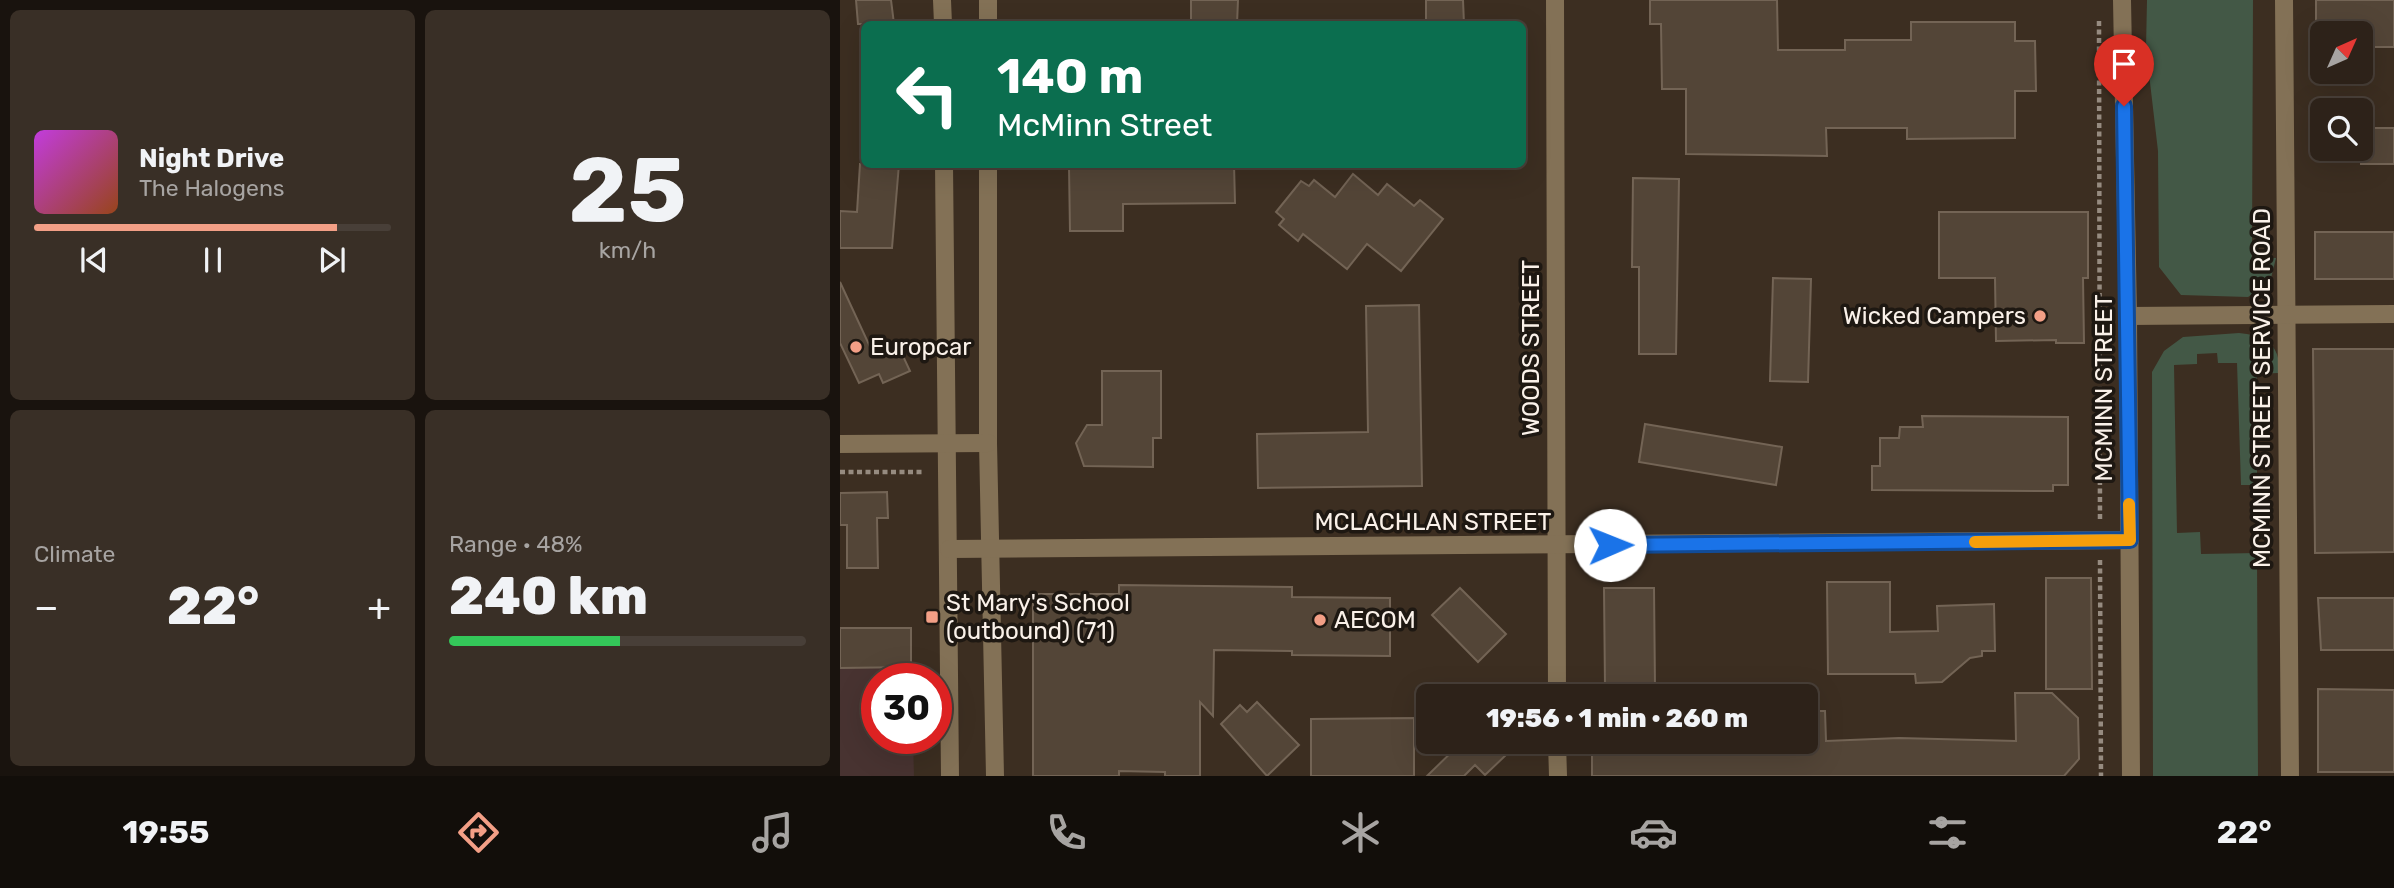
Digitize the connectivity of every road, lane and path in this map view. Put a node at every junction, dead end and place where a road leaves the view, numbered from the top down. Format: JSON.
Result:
{"nodes":[{"id":1,"x":942,"y":0,"type":"edge"},
{"id":2,"x":989,"y":0,"type":"edge"},
{"id":3,"x":1555,"y":0,"type":"edge"},
{"id":4,"x":2122,"y":0,"type":"edge"},
{"id":5,"x":2284,"y":0,"type":"edge"},
{"id":6,"x":2099,"y":13,"type":"dead end"},
{"id":7,"x":943,"y":21,"type":"edge"},
{"id":8,"x":988,"y":21,"type":"edge"},
{"id":9,"x":944,"y":168,"type":"edge"},
{"id":10,"x":988,"y":168,"type":"edge"},
{"id":11,"x":2286,"y":314,"type":"junction"},
{"id":12,"x":2394,"y":314,"type":"edge"},
{"id":13,"x":2129,"y":316,"type":"junction"},
{"id":14,"x":948,"y":443,"type":"junction"},
{"id":15,"x":988,"y":443,"type":"junction"},
{"id":16,"x":840,"y":444,"type":"edge"},
{"id":17,"x":840,"y":472,"type":"edge"},
{"id":18,"x":923,"y":472,"type":"dead end"},
{"id":19,"x":2100,"y":540,"type":"junction"},
{"id":20,"x":2130,"y":540,"type":"junction"},
{"id":21,"x":1556,"y":546,"type":"junction"},
{"id":22,"x":949,"y":549,"type":"junction"},
{"id":23,"x":989,"y":550,"type":"junction"},
{"id":24,"x":1557,"y":684,"type":"edge"},
{"id":25,"x":1557,"y":754,"type":"edge"},
{"id":26,"x":950,"y":776,"type":"edge"},
{"id":27,"x":995,"y":776,"type":"edge"},
{"id":28,"x":1558,"y":776,"type":"edge"},
{"id":29,"x":2101,"y":776,"type":"edge"},
{"id":30,"x":2131,"y":776,"type":"edge"},
{"id":31,"x":2290,"y":776,"type":"edge"}],
"edges":[{"from":1,"to":7,"type":"street"},
{"from":2,"to":8,"type":"street"},
{"from":3,"to":21,"type":"street","name":"WOODS STREET"},
{"from":4,"to":13,"type":"street","name":"MCMINN STREET"},
{"from":5,"to":11,"type":"street","name":"MCMINN STREET SERVICE ROAD"},
{"from":6,"to":19,"type":"path"},
{"from":9,"to":14,"type":"street"},
{"from":10,"to":15,"type":"street"},
{"from":11,"to":12,"type":"street"},
{"from":11,"to":13,"type":"street"},
{"from":11,"to":31,"type":"street","name":"MCMINN STREET SERVICE ROAD"},
{"from":13,"to":20,"type":"street","name":"MCMINN STREET"},
{"from":14,"to":15,"type":"street"},
{"from":14,"to":16,"type":"street"},
{"from":14,"to":22,"type":"street"},
{"from":15,"to":23,"type":"street"},
{"from":17,"to":18,"type":"path"},
{"from":19,"to":20,"type":"street","name":"MCLACHLAN STREET"},
{"from":19,"to":21,"type":"street","name":"MCLACHLAN STREET"},
{"from":19,"to":29,"type":"path"},
{"from":20,"to":30,"type":"street","name":"MCMINN STREET"},
{"from":21,"to":23,"type":"street","name":"MCLACHLAN STREET"},
{"from":21,"to":24,"type":"street","name":"WOODS STREET"},
{"from":22,"to":23,"type":"street","name":"MCLACHLAN STREET"},
{"from":22,"to":26,"type":"street"},
{"from":23,"to":27,"type":"street"},
{"from":25,"to":28,"type":"street"}]}
